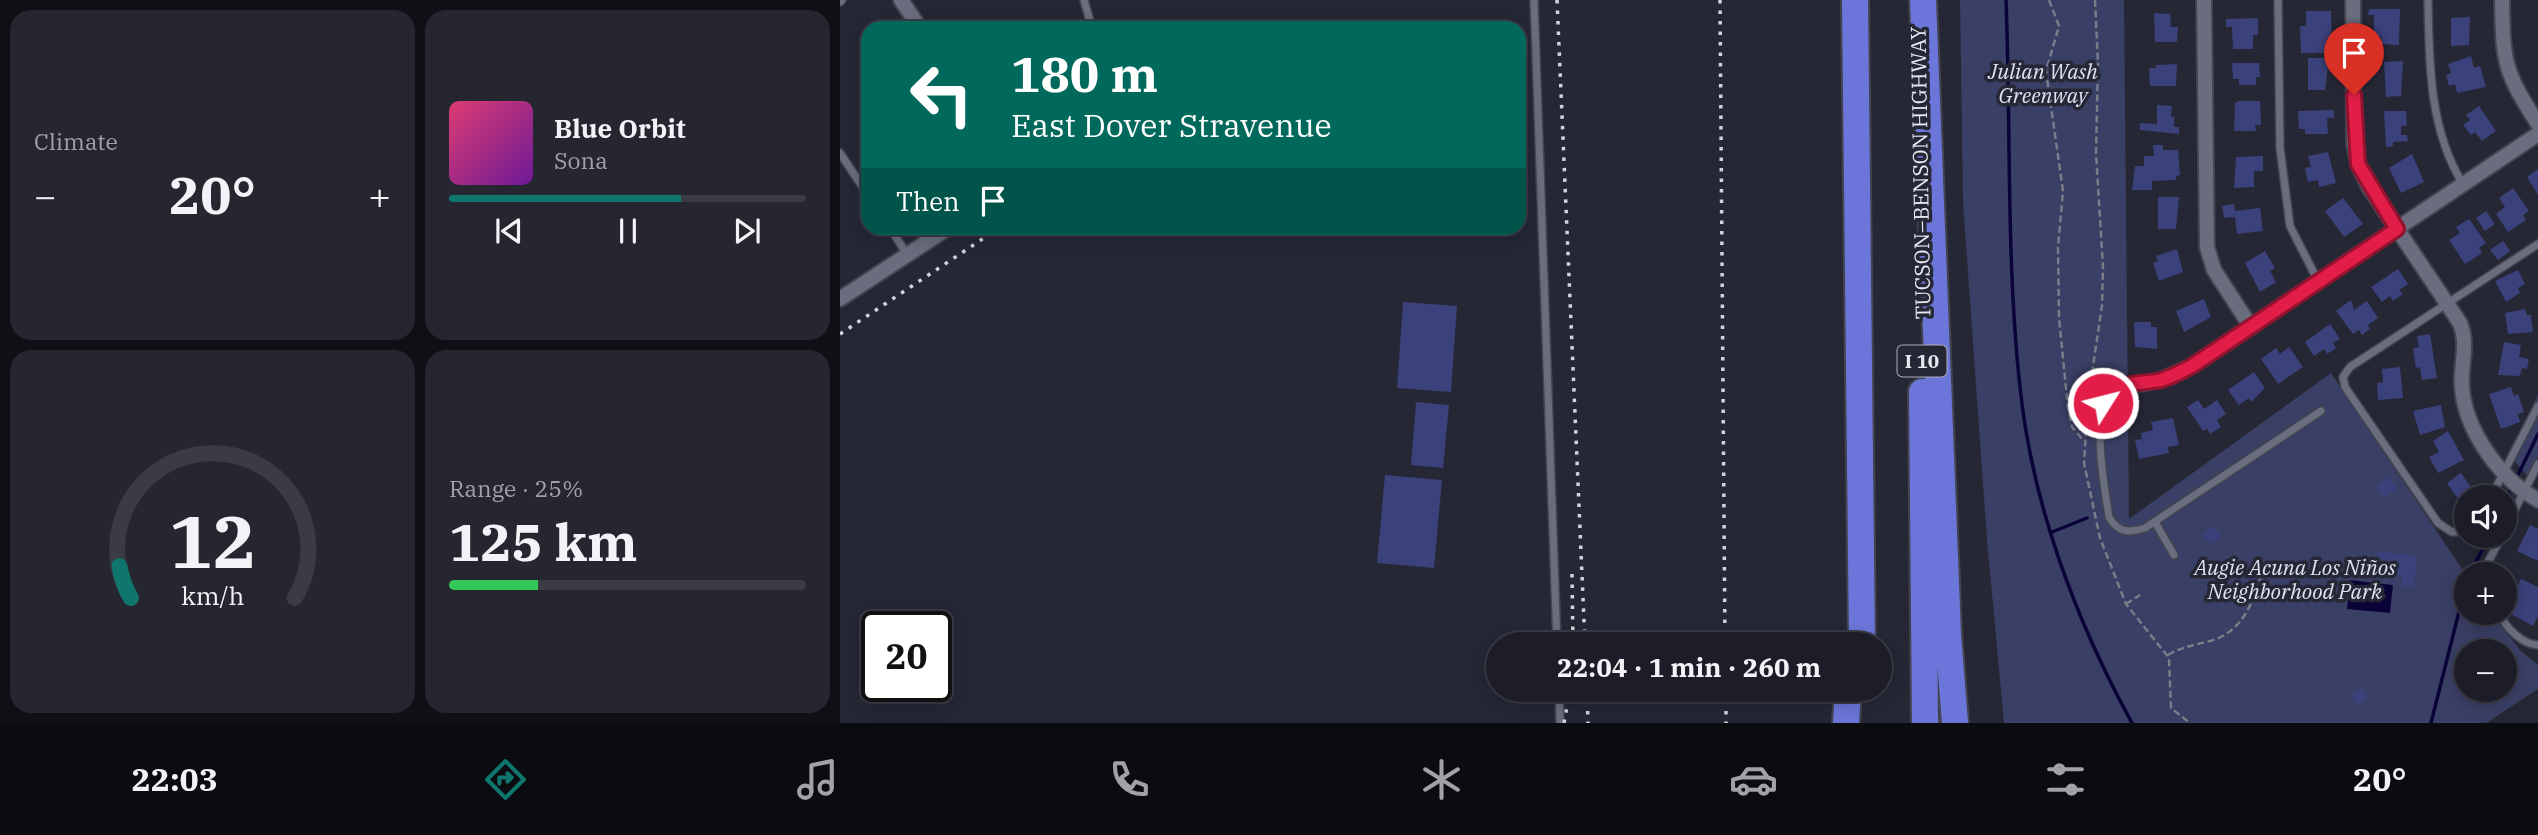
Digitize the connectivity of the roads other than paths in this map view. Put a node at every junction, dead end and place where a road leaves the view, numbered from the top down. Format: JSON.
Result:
{"nodes":[{"id":1,"x":901,"y":0,"type":"edge"},
{"id":2,"x":1084,"y":0,"type":"edge"},
{"id":3,"x":1534,"y":0,"type":"edge"},
{"id":4,"x":1855,"y":0,"type":"edge"},
{"id":5,"x":1921,"y":0,"type":"edge"},
{"id":6,"x":2204,"y":0,"type":"edge"},
{"id":7,"x":2278,"y":0,"type":"edge"},
{"id":8,"x":2353,"y":0,"type":"edge"},
{"id":9,"x":2428,"y":0,"type":"edge"},
{"id":10,"x":2502,"y":0,"type":"edge"},
{"id":11,"x":915,"y":21,"type":"edge"},
{"id":12,"x":1090,"y":21,"type":"edge"},
{"id":13,"x":2538,"y":124,"type":"edge"},
{"id":14,"x":2538,"y":134,"type":"edge"},
{"id":15,"x":840,"y":153,"type":"edge"},
{"id":16,"x":861,"y":184,"type":"edge"},
{"id":17,"x":2463,"y":185,"type":"junction"},
{"id":18,"x":2397,"y":229,"type":"junction"},
{"id":19,"x":895,"y":235,"type":"edge"},
{"id":20,"x":937,"y":235,"type":"edge"},
{"id":21,"x":2538,"y":244,"type":"edge"},
{"id":22,"x":907,"y":254,"type":"junction"},
{"id":23,"x":2318,"y":282,"type":"junction"},
{"id":24,"x":840,"y":299,"type":"edge"},
{"id":25,"x":2447,"y":302,"type":"junction"},
{"id":26,"x":2251,"y":327,"type":"junction"},
{"id":27,"x":2113,"y":389,"type":"joint"},
{"id":28,"x":2538,"y":406,"type":"edge"},
{"id":29,"x":2321,"y":411,"type":"dead end"},
{"id":30,"x":2538,"y":464,"type":"edge"},
{"id":31,"x":2505,"y":474,"type":"junction"},
{"id":32,"x":2498,"y":485,"type":"edge"},
{"id":33,"x":2524,"y":492,"type":"junction"},
{"id":34,"x":2538,"y":500,"type":"edge"},
{"id":35,"x":2517,"y":506,"type":"edge"},
{"id":36,"x":1861,"y":514,"type":"junction"},
{"id":37,"x":2155,"y":522,"type":"junction"},
{"id":38,"x":2454,"y":532,"type":"edge"},
{"id":39,"x":2174,"y":555,"type":"dead end"},
{"id":40,"x":2504,"y":625,"type":"edge"},
{"id":41,"x":1557,"y":632,"type":"edge"},
{"id":42,"x":1853,"y":632,"type":"edge"},
{"id":43,"x":1862,"y":632,"type":"edge"},
{"id":44,"x":2538,"y":645,"type":"edge"},
{"id":45,"x":1559,"y":702,"type":"edge"},
{"id":46,"x":1847,"y":702,"type":"edge"},
{"id":47,"x":1862,"y":702,"type":"edge"},
{"id":48,"x":1560,"y":723,"type":"edge"},
{"id":49,"x":1846,"y":723,"type":"edge"},
{"id":50,"x":1863,"y":723,"type":"edge"},
{"id":51,"x":1925,"y":723,"type":"edge"},
{"id":52,"x":1955,"y":723,"type":"edge"}],
"edges":[{"from":1,"to":11,"type":"street"},
{"from":2,"to":12,"type":"lane"},
{"from":3,"to":41,"type":"lane"},
{"from":4,"to":36,"type":"highway"},
{"from":5,"to":51,"type":"highway","name":"TUCSON–BENSON HIGHWAY","number":"I 10"},
{"from":5,"to":52,"type":"highway"},
{"from":6,"to":26,"type":"street"},
{"from":7,"to":23,"type":"lane"},
{"from":8,"to":18,"type":"street"},
{"from":9,"to":17,"type":"lane"},
{"from":10,"to":13,"type":"street"},
{"from":14,"to":17,"type":"street"},
{"from":15,"to":16,"type":"lane"},
{"from":17,"to":18,"type":"street"},
{"from":18,"to":23,"type":"street"},
{"from":18,"to":25,"type":"street"},
{"from":19,"to":22,"type":"lane"},
{"from":20,"to":22,"type":"street"},
{"from":21,"to":25,"type":"lane"},
{"from":22,"to":24,"type":"street"},
{"from":23,"to":26,"type":"street"},
{"from":25,"to":31,"type":"street"},
{"from":25,"to":38,"type":"lane"},
{"from":26,"to":27,"type":"street"},
{"from":27,"to":37,"type":"lane"},
{"from":28,"to":31,"type":"lane"},
{"from":29,"to":37,"type":"lane"},
{"from":30,"to":33,"type":"lane"},
{"from":31,"to":32,"type":"lane"},
{"from":31,"to":33,"type":"street"},
{"from":33,"to":34,"type":"street"},
{"from":33,"to":35,"type":"lane"},
{"from":36,"to":42,"type":"highway"},
{"from":36,"to":43,"type":"highway"},
{"from":37,"to":39,"type":"lane"},
{"from":40,"to":44,"type":"lane"},
{"from":45,"to":48,"type":"lane"},
{"from":46,"to":49,"type":"highway"},
{"from":47,"to":50,"type":"highway"}]}
